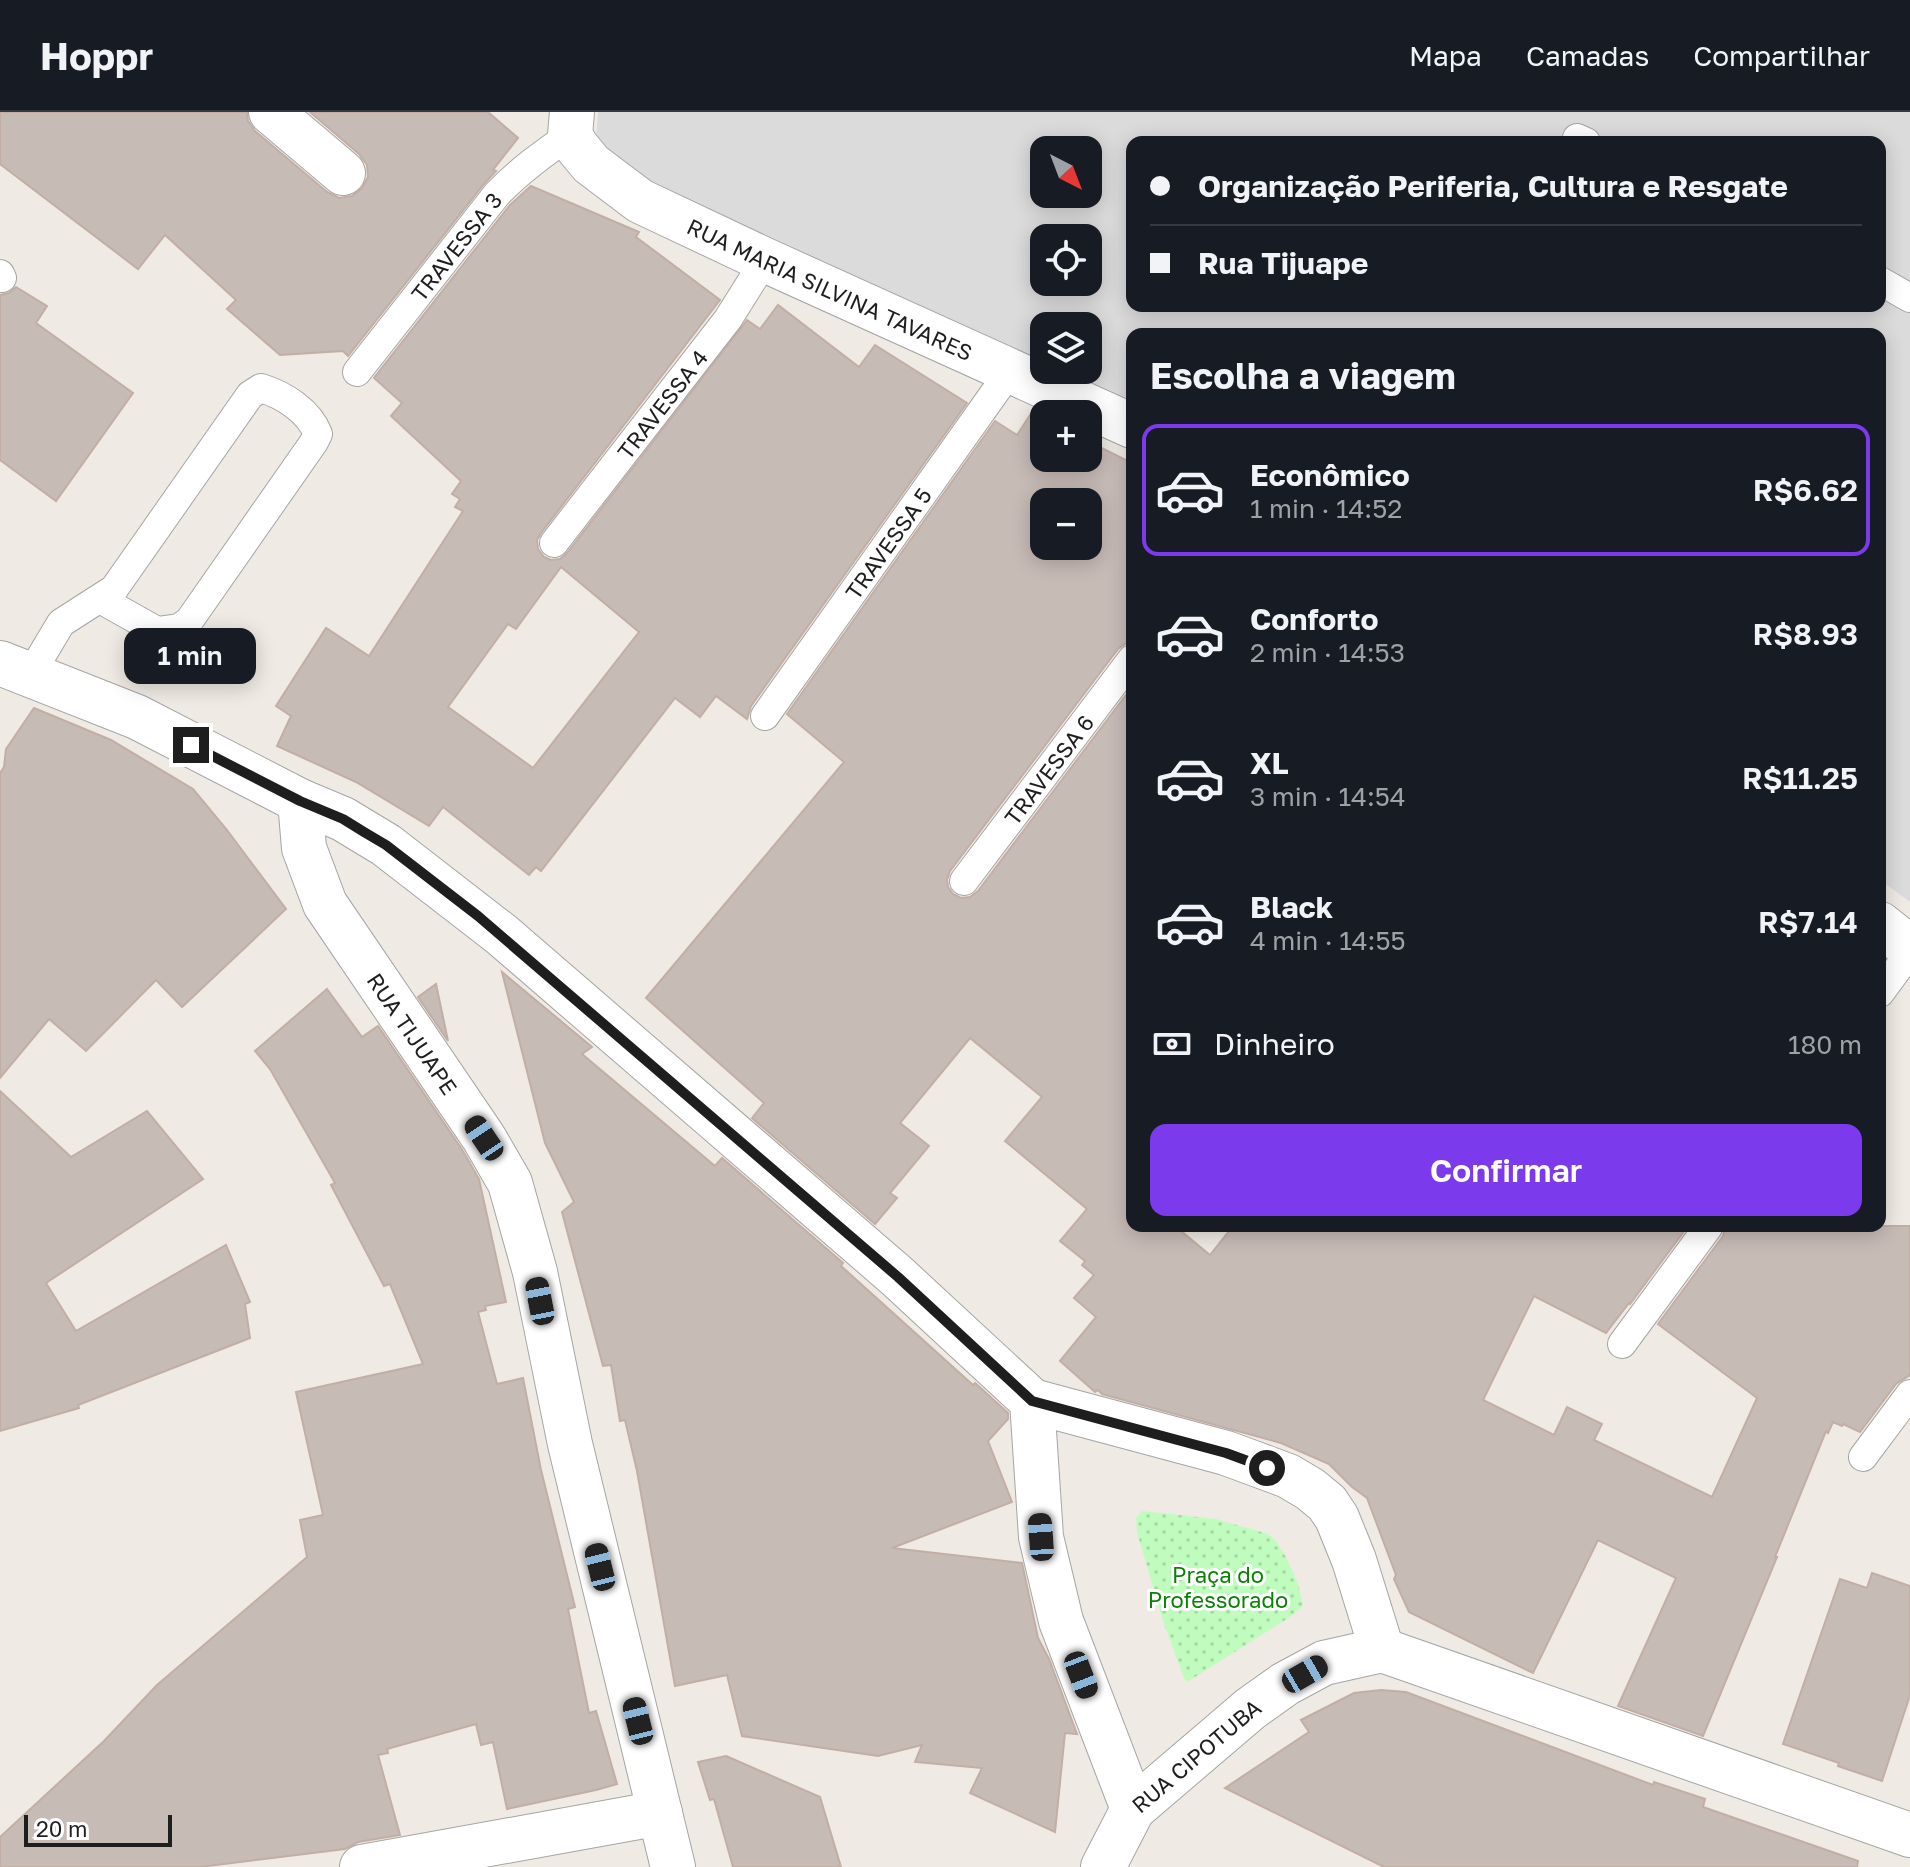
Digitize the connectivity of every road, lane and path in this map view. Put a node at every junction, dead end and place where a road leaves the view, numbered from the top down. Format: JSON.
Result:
{"nodes":[{"id":1,"x":271,"y":112,"type":"edge"},
{"id":2,"x":571,"y":123,"type":"edge"},
{"id":3,"x":343,"y":173,"type":"dead end"},
{"id":4,"x":765,"y":260,"type":"junction"},
{"id":5,"x":1886,"y":284,"type":"edge"},
{"id":6,"x":1910,"y":298,"type":"edge"},
{"id":7,"x":1010,"y":371,"type":"junction"},
{"id":8,"x":357,"y":372,"type":"dead end"},
{"id":9,"x":1126,"y":423,"type":"edge"},
{"id":10,"x":554,"y":543,"type":"dead end"},
{"id":11,"x":100,"y":599,"type":"junction"},
{"id":12,"x":1126,"y":667,"type":"edge"},
{"id":13,"x":15,"y":669,"type":"edge"},
{"id":14,"x":765,"y":716,"type":"dead end"},
{"id":15,"x":300,"y":801,"type":"junction"},
{"id":16,"x":964,"y":881,"type":"dead end"},
{"id":17,"x":1886,"y":929,"type":"edge"},
{"id":18,"x":1910,"y":950,"type":"edge"},
{"id":19,"x":1886,"y":984,"type":"edge"},
{"id":20,"x":1705,"y":1232,"type":"edge"},
{"id":21,"x":1622,"y":1344,"type":"dead end"},
{"id":22,"x":1910,"y":1394,"type":"edge"},
{"id":23,"x":1032,"y":1401,"type":"junction"},
{"id":24,"x":1863,"y":1457,"type":"dead end"},
{"id":25,"x":1382,"y":1650,"type":"junction"},
{"id":26,"x":1133,"y":1809,"type":"junction"},
{"id":27,"x":660,"y":1813,"type":"junction"},
{"id":28,"x":1910,"y":1835,"type":"edge"},
{"id":29,"x":362,"y":1867,"type":"edge"},
{"id":30,"x":673,"y":1867,"type":"edge"},
{"id":31,"x":1103,"y":1867,"type":"edge"}],
"edges":[{"from":1,"to":3,"type":"street"},
{"from":2,"to":4,"type":"street","name":"RUA MARIA SILVINA TAVARES"},
{"from":2,"to":8,"type":"lane","name":"TRAVESSA 3"},
{"from":4,"to":7,"type":"street","name":"RUA MARIA SILVINA TAVARES"},
{"from":4,"to":10,"type":"lane","name":"TRAVESSA 4"},
{"from":5,"to":6,"type":"lane"},
{"from":7,"to":9,"type":"street","name":"RUA MARIA SILVINA TAVARES"},
{"from":7,"to":14,"type":"lane","name":"TRAVESSA 5"},
{"from":11,"to":11,"type":"lane"},
{"from":11,"to":13,"type":"lane"},
{"from":12,"to":16,"type":"lane","name":"TRAVESSA 6"},
{"from":13,"to":15,"type":"street"},
{"from":15,"to":23,"type":"street"},
{"from":15,"to":27,"type":"street","name":"RUA TIJUAPE"},
{"from":17,"to":18,"type":"street"},
{"from":18,"to":19,"type":"lane"},
{"from":20,"to":21,"type":"lane"},
{"from":22,"to":24,"type":"lane"},
{"from":23,"to":25,"type":"street"},
{"from":23,"to":26,"type":"street","name":"RUA CIPOTUBA"},
{"from":25,"to":26,"type":"street","name":"RUA CIPOTUBA"},
{"from":25,"to":28,"type":"street"},
{"from":26,"to":31,"type":"street"},
{"from":27,"to":29,"type":"street"},
{"from":27,"to":30,"type":"street","name":"RUA TIJUAPE"}]}
